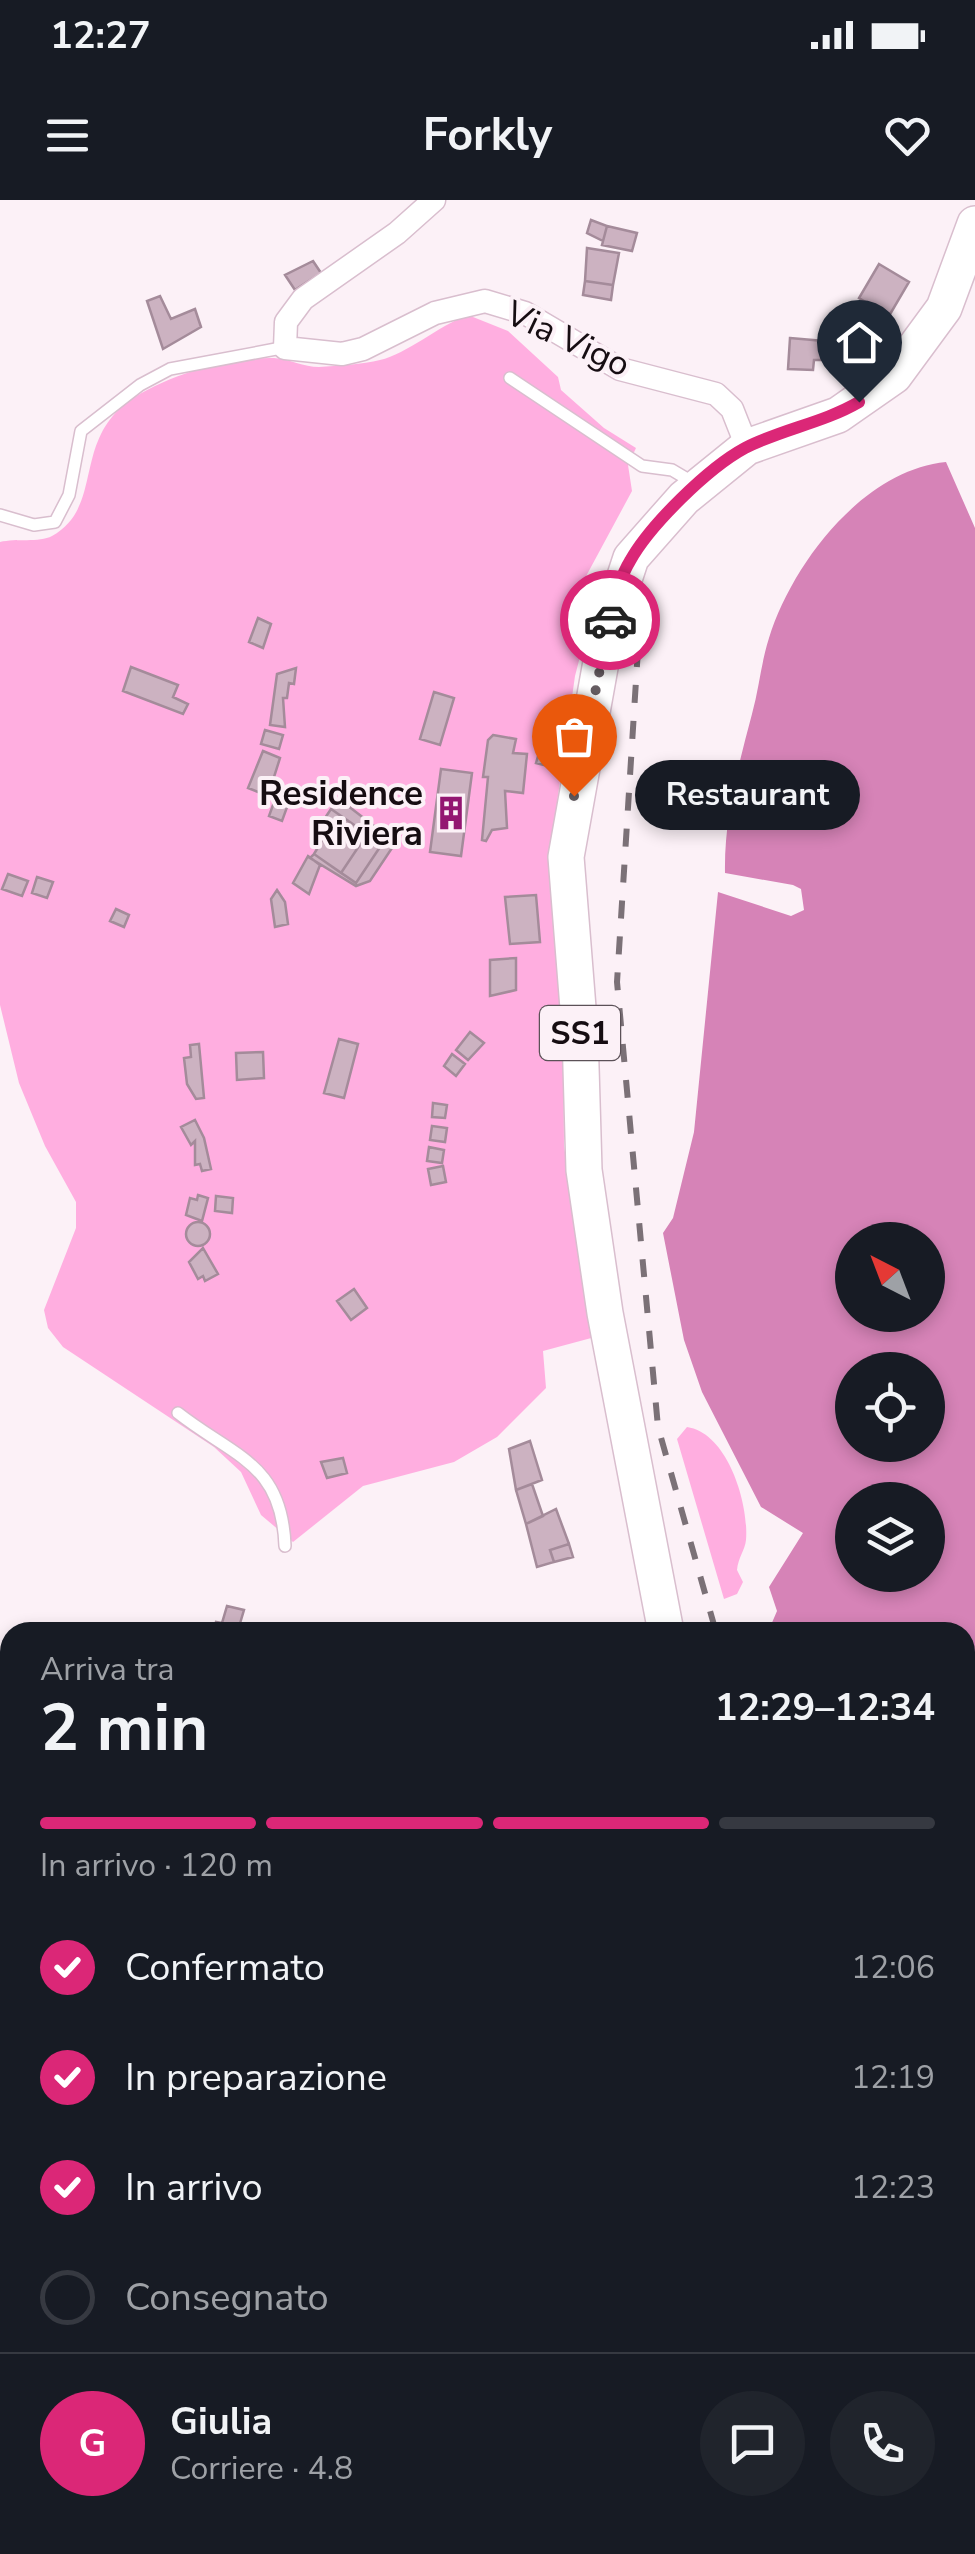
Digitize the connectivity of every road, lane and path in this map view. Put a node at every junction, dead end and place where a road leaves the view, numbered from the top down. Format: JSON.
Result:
{"nodes":[{"id":1,"x":434,"y":200,"type":"edge"},
{"id":2,"x":975,"y":224,"type":"edge"},
{"id":3,"x":280,"y":348,"type":"junction"},
{"id":4,"x":510,"y":378,"type":"dead end"},
{"id":5,"x":726,"y":463,"type":"junction"},
{"id":6,"x":0,"y":516,"type":"edge"},
{"id":7,"x":178,"y":1413,"type":"dead end"},
{"id":8,"x":286,"y":1546,"type":"dead end"},
{"id":9,"x":664,"y":1622,"type":"edge"}],
"edges":[{"from":1,"to":3,"type":"street"},
{"from":2,"to":5,"type":"main road","number":"SS1"},
{"from":3,"to":5,"type":"street","name":"Via Vigo"},
{"from":3,"to":6,"type":"lane"},
{"from":4,"to":5,"type":"lane"},
{"from":5,"to":9,"type":"main road","number":"SS1"},
{"from":7,"to":8,"type":"lane"}]}
